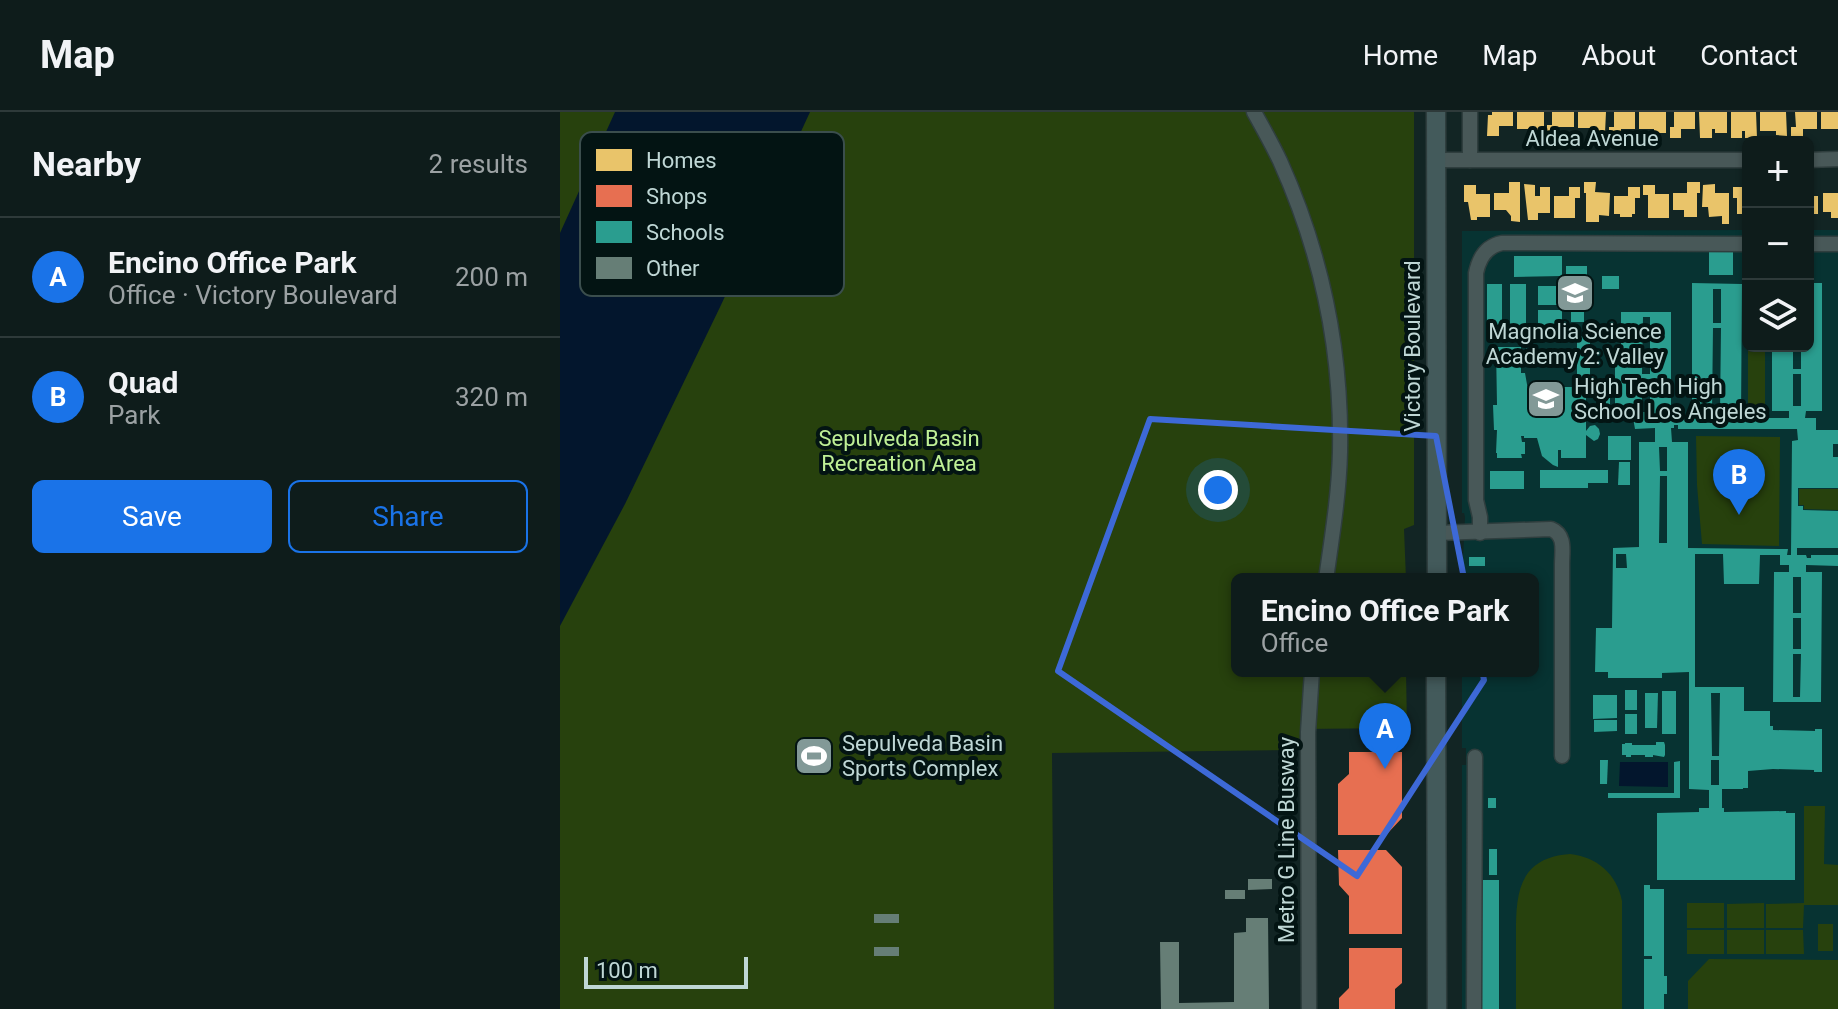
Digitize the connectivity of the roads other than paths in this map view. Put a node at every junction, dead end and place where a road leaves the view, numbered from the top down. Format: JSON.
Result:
{"nodes":[{"id":1,"x":1254,"y":112,"type":"edge"},
{"id":2,"x":1436,"y":112,"type":"edge"},
{"id":3,"x":1470,"y":112,"type":"edge"},
{"id":4,"x":1838,"y":159,"type":"edge"},
{"id":5,"x":1436,"y":160,"type":"junction"},
{"id":6,"x":1470,"y":160,"type":"junction"},
{"id":7,"x":1742,"y":160,"type":"edge"},
{"id":8,"x":1814,"y":160,"type":"edge"},
{"id":9,"x":1742,"y":244,"type":"edge"},
{"id":10,"x":1814,"y":244,"type":"edge"},
{"id":11,"x":1838,"y":244,"type":"edge"},
{"id":12,"x":1437,"y":533,"type":"junction"},
{"id":13,"x":1480,"y":533,"type":"junction"},
{"id":14,"x":1327,"y":573,"type":"edge"},
{"id":15,"x":1437,"y":573,"type":"edge"},
{"id":16,"x":1312,"y":677,"type":"edge"},
{"id":17,"x":1436,"y":677,"type":"edge"},
{"id":18,"x":1562,"y":756,"type":"dead end"},
{"id":19,"x":1475,"y":757,"type":"dead end"},
{"id":20,"x":1309,"y":1009,"type":"edge"},
{"id":21,"x":1437,"y":1009,"type":"edge"},
{"id":22,"x":1474,"y":1009,"type":"edge"}],
"edges":[{"from":1,"to":14,"type":"street"},
{"from":2,"to":5,"type":"main road","name":"Victory Boulevard"},
{"from":3,"to":6,"type":"street"},
{"from":4,"to":8,"type":"street"},
{"from":5,"to":6,"type":"street","name":"Aldea Avenue"},
{"from":5,"to":12,"type":"main road","name":"Victory Boulevard"},
{"from":6,"to":7,"type":"street","name":"Aldea Avenue"},
{"from":9,"to":13,"type":"street"},
{"from":10,"to":11,"type":"street"},
{"from":12,"to":13,"type":"street"},
{"from":12,"to":15,"type":"main road","name":"Victory Boulevard"},
{"from":13,"to":18,"type":"street"},
{"from":16,"to":20,"type":"street","name":"Metro G Line Busway"},
{"from":17,"to":21,"type":"main road"},
{"from":19,"to":22,"type":"street"}]}
